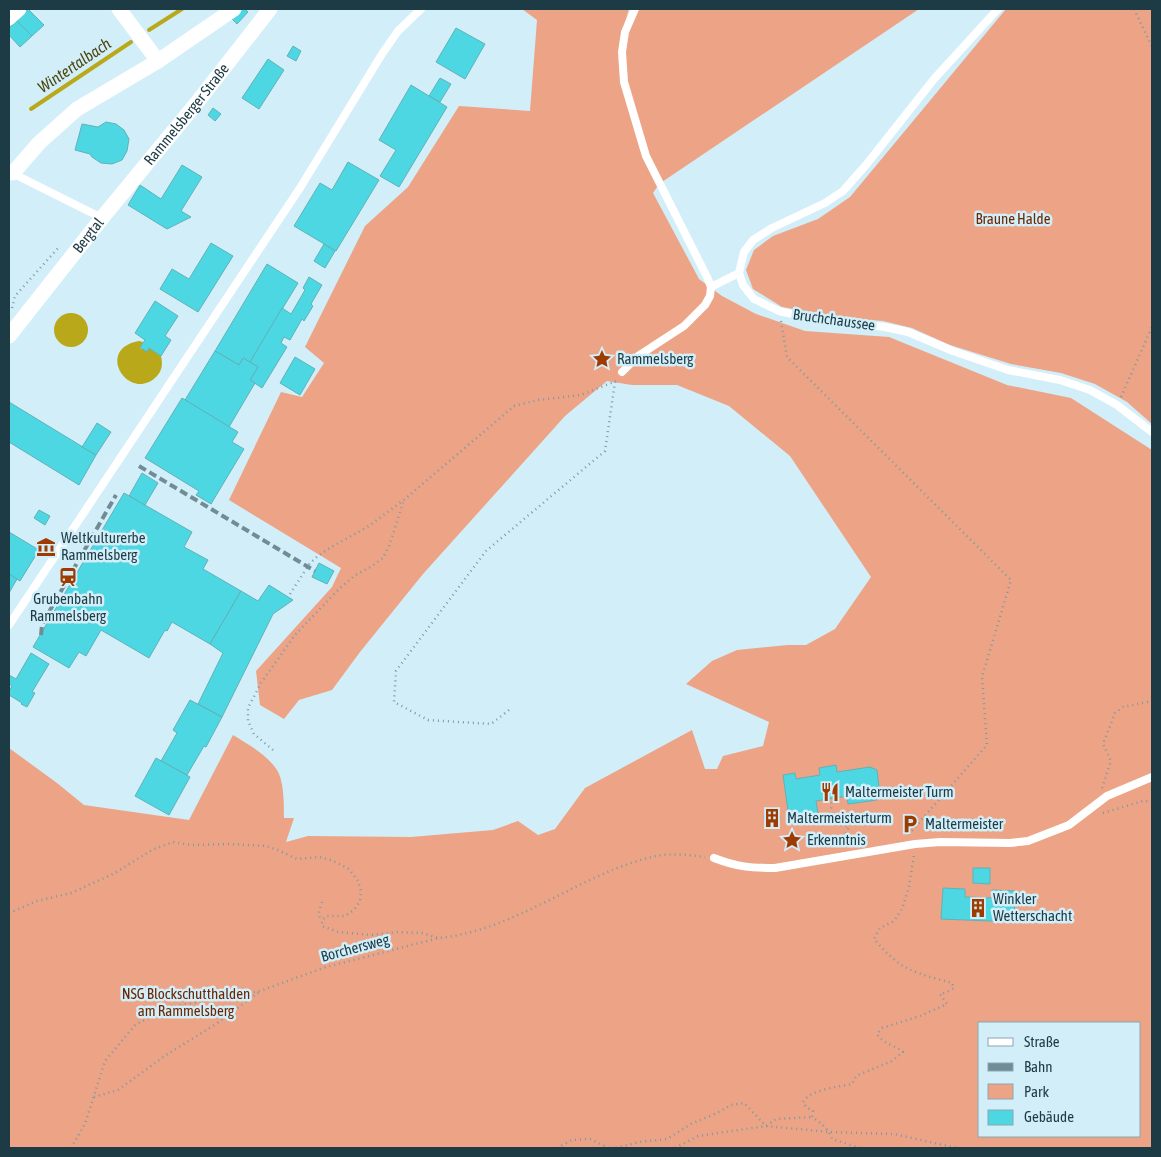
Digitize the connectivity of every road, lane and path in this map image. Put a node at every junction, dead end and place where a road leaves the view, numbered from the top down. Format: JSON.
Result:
{"nodes":[{"id":1,"x":19,"y":9,"type":"edge"},
{"id":2,"x":119,"y":9,"type":"edge"},
{"id":3,"x":234,"y":9,"type":"edge"},
{"id":4,"x":270,"y":9,"type":"edge"},
{"id":5,"x":421,"y":9,"type":"edge"},
{"id":6,"x":635,"y":9,"type":"edge"},
{"id":7,"x":998,"y":9,"type":"edge"},
{"id":8,"x":1134,"y":9,"type":"edge"},
{"id":9,"x":9,"y":18,"type":"edge"},
{"id":10,"x":1152,"y":47,"type":"edge"},
{"id":11,"x":158,"y":61,"type":"junction"},
{"id":12,"x":11,"y":172,"type":"edge"},
{"id":13,"x":102,"y":218,"type":"junction"},
{"id":14,"x":739,"y":273,"type":"junction"},
{"id":15,"x":711,"y":287,"type":"junction"},
{"id":16,"x":779,"y":312,"type":"junction"},
{"id":17,"x":1152,"y":327,"type":"edge"},
{"id":18,"x":9,"y":336,"type":"edge"},
{"id":19,"x":622,"y":372,"type":"joint"},
{"id":20,"x":615,"y":382,"type":"junction"},
{"id":21,"x":1117,"y":405,"type":"junction"},
{"id":22,"x":1152,"y":432,"type":"edge"},
{"id":23,"x":405,"y":499,"type":"junction"},
{"id":24,"x":290,"y":594,"type":"dead end"},
{"id":25,"x":9,"y":625,"type":"edge"},
{"id":26,"x":1152,"y":701,"type":"edge"},
{"id":27,"x":509,"y":710,"type":"dead end"},
{"id":28,"x":273,"y":750,"type":"dead end"},
{"id":29,"x":1152,"y":777,"type":"edge"},
{"id":30,"x":832,"y":799,"type":"dead end"},
{"id":31,"x":1102,"y":800,"type":"junction"},
{"id":32,"x":1152,"y":801,"type":"edge"},
{"id":33,"x":1101,"y":813,"type":"dead end"},
{"id":34,"x":829,"y":823,"type":"dead end"},
{"id":35,"x":834,"y":823,"type":"junction"},
{"id":36,"x":849,"y":827,"type":"junction"},
{"id":37,"x":915,"y":844,"type":"junction"},
{"id":38,"x":899,"y":846,"type":"junction"},
{"id":39,"x":839,"y":847,"type":"dead end"},
{"id":40,"x":714,"y":858,"type":"joint"},
{"id":41,"x":322,"y":902,"type":"dead end"},
{"id":42,"x":9,"y":914,"type":"edge"},
{"id":43,"x":322,"y":920,"type":"junction"},
{"id":44,"x":439,"y":938,"type":"junction"},
{"id":45,"x":260,"y":991,"type":"junction"},
{"id":46,"x":94,"y":1097,"type":"junction"},
{"id":47,"x":812,"y":1116,"type":"junction"},
{"id":48,"x":766,"y":1126,"type":"junction"},
{"id":49,"x":830,"y":1132,"type":"junction"},
{"id":50,"x":71,"y":1148,"type":"edge"},
{"id":51,"x":557,"y":1148,"type":"edge"},
{"id":52,"x":608,"y":1148,"type":"edge"},
{"id":53,"x":616,"y":1148,"type":"edge"},
{"id":54,"x":675,"y":1148,"type":"edge"},
{"id":55,"x":860,"y":1148,"type":"edge"},
{"id":56,"x":957,"y":1148,"type":"edge"}],
"edges":[{"from":1,"to":9,"type":"street"},
{"from":2,"to":11,"type":"street"},
{"from":3,"to":11,"type":"street"},
{"from":4,"to":13,"type":"street","name":"Rammelsberger Straße"},
{"from":5,"to":25,"type":"lane"},
{"from":6,"to":15,"type":"lane"},
{"from":7,"to":14,"type":"lane"},
{"from":8,"to":10,"type":"path"},
{"from":11,"to":12,"type":"street"},
{"from":12,"to":13,"type":"lane","name":"Bergtal"},
{"from":13,"to":18,"type":"street","name":"Bergtal"},
{"from":14,"to":15,"type":"lane"},
{"from":14,"to":16,"type":"lane","name":"Bruchchaussee"},
{"from":15,"to":19,"type":"lane"},
{"from":16,"to":21,"type":"lane","name":"Bruchchaussee"},
{"from":16,"to":38,"type":"path"},
{"from":17,"to":21,"type":"path"},
{"from":19,"to":20,"type":"path"},
{"from":20,"to":23,"type":"path"},
{"from":20,"to":27,"type":"path"},
{"from":21,"to":22,"type":"lane","name":"Bruchchaussee"},
{"from":23,"to":24,"type":"path"},
{"from":23,"to":28,"type":"path"},
{"from":26,"to":31,"type":"path"},
{"from":29,"to":31,"type":"lane"},
{"from":30,"to":35,"type":"path"},
{"from":31,"to":37,"type":"lane"},
{"from":32,"to":33,"type":"path"},
{"from":34,"to":35,"type":"path"},
{"from":35,"to":36,"type":"path"},
{"from":35,"to":36,"type":"path"},
{"from":36,"to":39,"type":"path"},
{"from":37,"to":38,"type":"lane"},
{"from":37,"to":47,"type":"path"},
{"from":38,"to":40,"type":"lane"},
{"from":40,"to":44,"type":"path","name":"Borchersweg"},
{"from":41,"to":43,"type":"path"},
{"from":42,"to":43,"type":"path"},
{"from":43,"to":44,"type":"path"},
{"from":44,"to":45,"type":"path","name":"Borchersweg"},
{"from":45,"to":46,"type":"path"},
{"from":45,"to":46,"type":"path","name":"Borchersweg"},
{"from":46,"to":50,"type":"path","name":"Borchersweg"},
{"from":47,"to":48,"type":"path"},
{"from":47,"to":49,"type":"path"},
{"from":48,"to":49,"type":"path"},
{"from":48,"to":53,"type":"path"},
{"from":48,"to":54,"type":"path"},
{"from":49,"to":55,"type":"path"},
{"from":49,"to":56,"type":"path"},
{"from":51,"to":52,"type":"path"}]}
